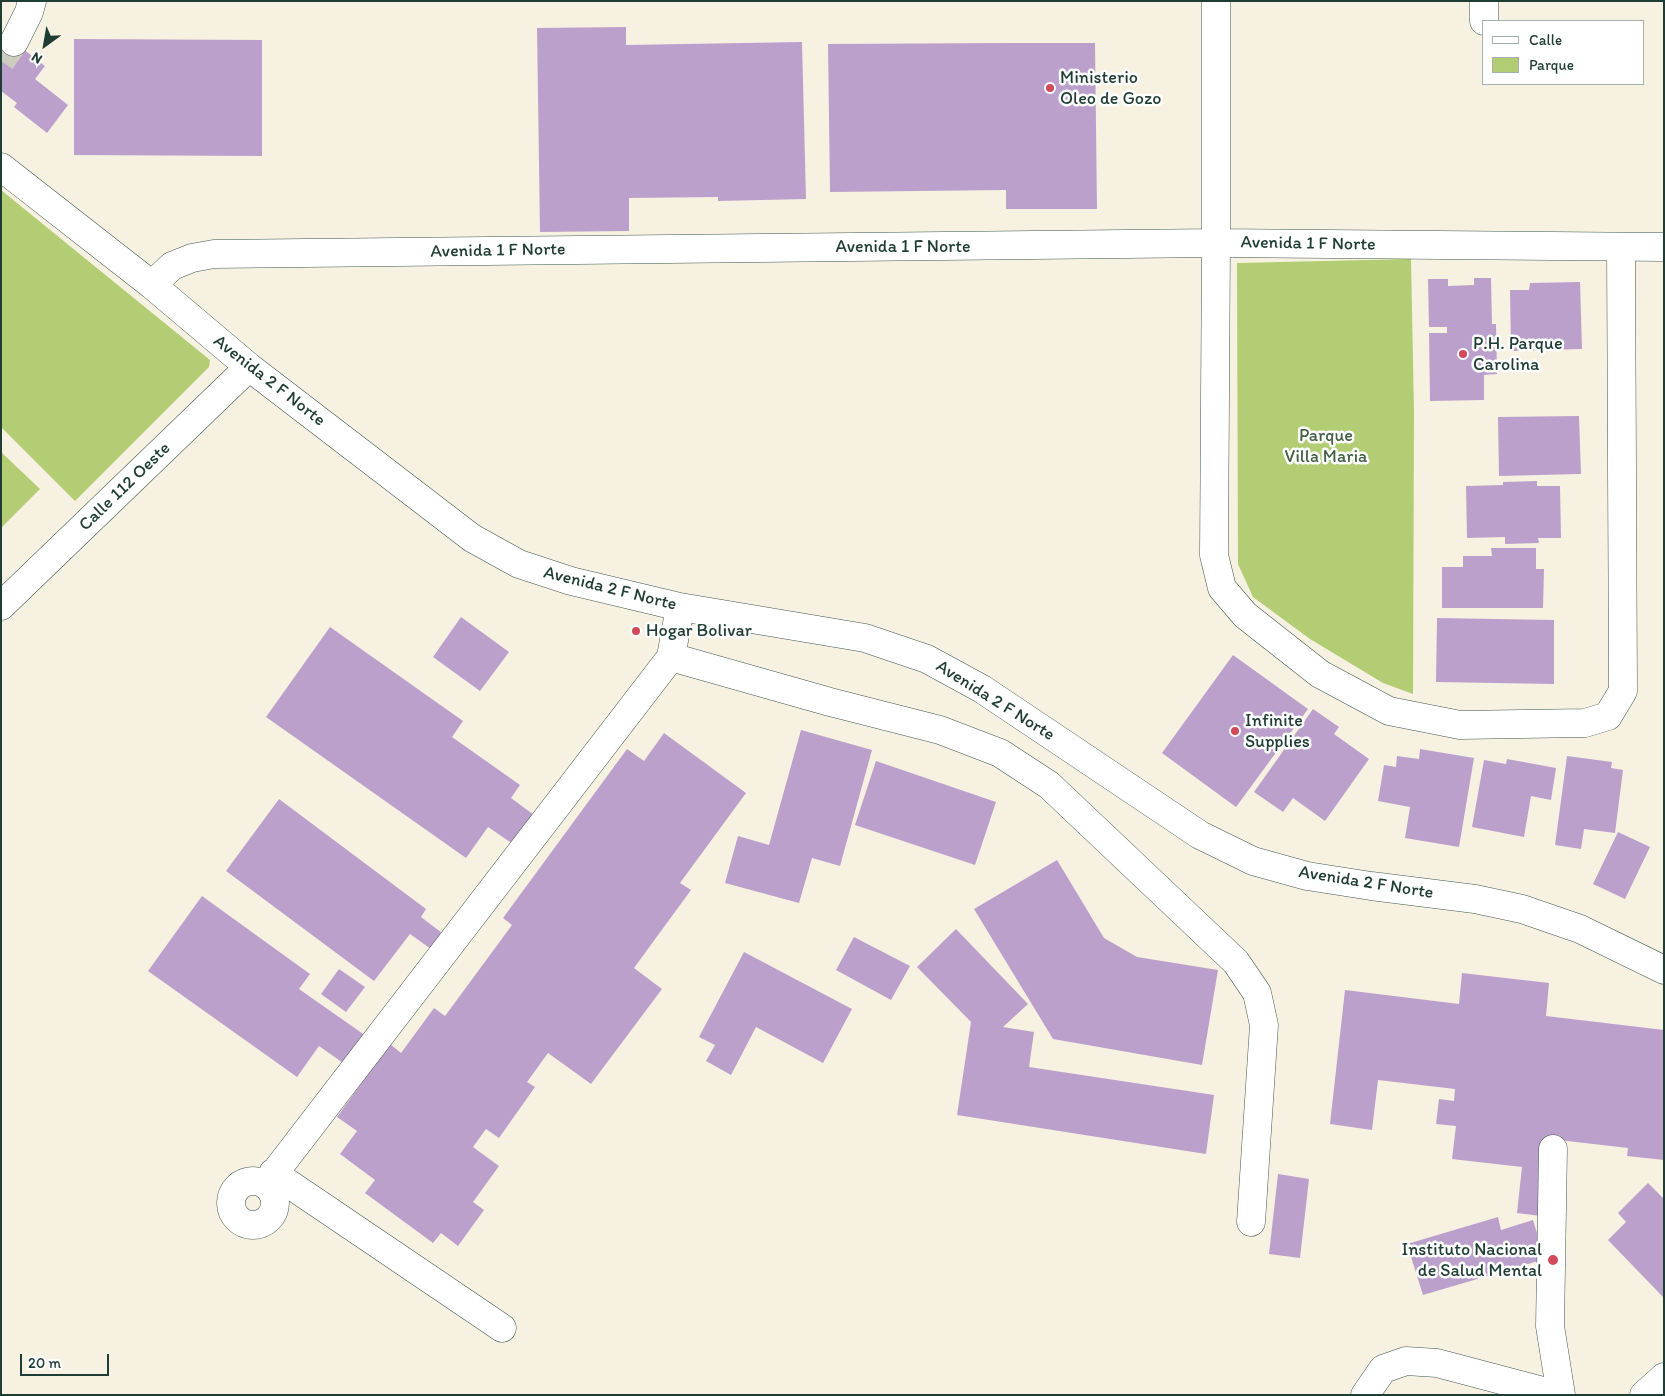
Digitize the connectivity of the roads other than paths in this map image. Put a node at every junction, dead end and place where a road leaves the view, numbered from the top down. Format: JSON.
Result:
{"nodes":[{"id":1,"x":32,"y":1,"type":"edge"},
{"id":2,"x":1216,"y":1,"type":"edge"},
{"id":3,"x":1484,"y":1,"type":"edge"},
{"id":4,"x":1484,"y":20,"type":"edge"},
{"id":5,"x":14,"y":42,"type":"tunnel mouth"},
{"id":6,"x":1,"y":167,"type":"edge"},
{"id":7,"x":1216,"y":243,"type":"junction"},
{"id":8,"x":1621,"y":247,"type":"junction"},
{"id":9,"x":1664,"y":247,"type":"edge"},
{"id":10,"x":152,"y":285,"type":"junction"},
{"id":11,"x":249,"y":367,"type":"junction"},
{"id":12,"x":1,"y":606,"type":"edge"},
{"id":13,"x":680,"y":607,"type":"junction"},
{"id":14,"x":670,"y":658,"type":"junction"},
{"id":15,"x":1664,"y":970,"type":"edge"},
{"id":16,"x":1553,"y":1150,"type":"dead end"},
{"id":17,"x":1251,"y":1222,"type":"dead end"},
{"id":18,"x":502,"y":1328,"type":"dead end"},
{"id":19,"x":1664,"y":1377,"type":"edge"},
{"id":20,"x":1365,"y":1395,"type":"edge"},
{"id":21,"x":1560,"y":1395,"type":"edge"},
{"id":22,"x":1644,"y":1395,"type":"edge"}],
"edges":[{"from":1,"to":5,"type":"street"},
{"from":2,"to":7,"type":"street"},
{"from":3,"to":4,"type":"street"},
{"from":6,"to":10,"type":"street","name":"Avenida 2 F Norte"},
{"from":7,"to":8,"type":"street","name":"Avenida 1 F Norte"},
{"from":7,"to":8,"type":"street"},
{"from":7,"to":10,"type":"street","name":"Avenida 1 F Norte"},
{"from":8,"to":9,"type":"street","name":"Avenida 1 F Norte"},
{"from":10,"to":11,"type":"street","name":"Avenida 2 F Norte"},
{"from":11,"to":12,"type":"street","name":"Calle 112 Oeste"},
{"from":11,"to":13,"type":"street","name":"Avenida 2 F Norte"},
{"from":13,"to":14,"type":"street"},
{"from":13,"to":15,"type":"street","name":"Avenida 2 F Norte"},
{"from":14,"to":17,"type":"street"},
{"from":14,"to":18,"type":"street"},
{"from":16,"to":21,"type":"street"},
{"from":19,"to":22,"type":"street"},
{"from":20,"to":21,"type":"street"}]}
